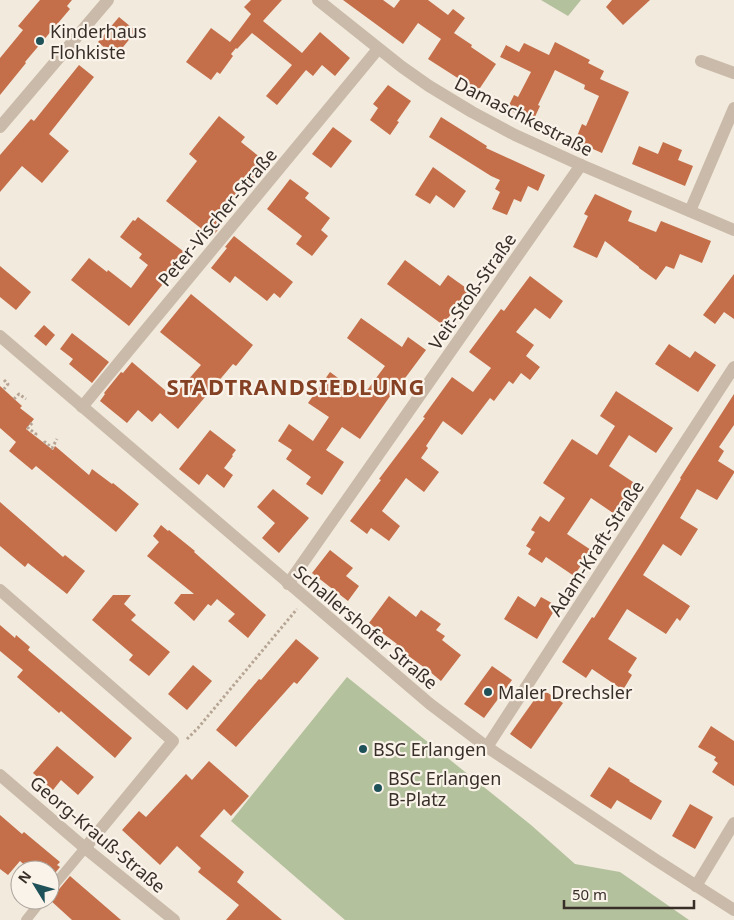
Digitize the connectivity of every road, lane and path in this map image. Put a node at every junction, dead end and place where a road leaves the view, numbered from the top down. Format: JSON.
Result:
{"nodes":[{"id":1,"x":108,"y":0,"type":"edge"},
{"id":2,"x":318,"y":0,"type":"edge"},
{"id":3,"x":378,"y":49,"type":"junction"},
{"id":4,"x":700,"y":61,"type":"dead end"},
{"id":5,"x":734,"y":73,"type":"edge"},
{"id":6,"x":734,"y":108,"type":"edge"},
{"id":7,"x":0,"y":127,"type":"edge"},
{"id":8,"x":581,"y":165,"type":"junction"},
{"id":9,"x":690,"y":211,"type":"junction"},
{"id":10,"x":734,"y":230,"type":"edge"},
{"id":11,"x":0,"y":336,"type":"edge"},
{"id":12,"x":734,"y":367,"type":"edge"},
{"id":13,"x":4,"y":380,"type":"dead end"},
{"id":14,"x":4,"y":390,"type":"dead end"},
{"id":15,"x":14,"y":399,"type":"dead end"},
{"id":16,"x":26,"y":399,"type":"dead end"},
{"id":17,"x":82,"y":407,"type":"junction"},
{"id":18,"x":32,"y":423,"type":"dead end"},
{"id":19,"x":35,"y":436,"type":"dead end"},
{"id":20,"x":57,"y":439,"type":"dead end"},
{"id":21,"x":44,"y":443,"type":"dead end"},
{"id":22,"x":288,"y":584,"type":"junction"},
{"id":23,"x":0,"y":590,"type":"edge"},
{"id":24,"x":294,"y":613,"type":"dead end"},
{"id":25,"x":194,"y":731,"type":"dead end"},
{"id":26,"x":487,"y":747,"type":"junction"},
{"id":27,"x":0,"y":775,"type":"edge"},
{"id":28,"x":734,"y":823,"type":"edge"},
{"id":29,"x":85,"y":848,"type":"junction"},
{"id":30,"x":60,"y":878,"type":"edge"},
{"id":31,"x":696,"y":886,"type":"junction"},
{"id":32,"x":34,"y":910,"type":"edge"},
{"id":33,"x":734,"y":910,"type":"edge"},
{"id":34,"x":26,"y":920,"type":"edge"},
{"id":35,"x":174,"y":920,"type":"edge"}],
"edges":[{"from":1,"to":7,"type":"street"},
{"from":2,"to":3,"type":"street","name":"Damaschkestraße"},
{"from":3,"to":8,"type":"street","name":"Damaschkestraße"},
{"from":3,"to":17,"type":"street","name":"Peter-Vischer-Straße"},
{"from":4,"to":5,"type":"street"},
{"from":6,"to":9,"type":"street"},
{"from":8,"to":9,"type":"street","name":"Damaschkestraße"},
{"from":8,"to":22,"type":"street","name":"Veit-Stoß-Straße"},
{"from":9,"to":10,"type":"street","name":"Damaschkestraße"},
{"from":11,"to":17,"type":"street","name":"Schallershofer Straße"},
{"from":12,"to":26,"type":"street","name":"Adam-Kraft-Straße"},
{"from":13,"to":14,"type":"path"},
{"from":15,"to":16,"type":"path"},
{"from":17,"to":22,"type":"street","name":"Schallershofer Straße"},
{"from":18,"to":19,"type":"path"},
{"from":20,"to":21,"type":"path"},
{"from":22,"to":26,"type":"street","name":"Schallershofer Straße"},
{"from":23,"to":29,"type":"street"},
{"from":24,"to":25,"type":"path"},
{"from":26,"to":31,"type":"street","name":"Schallershofer Straße"},
{"from":27,"to":29,"type":"street","name":"Georg-Krauß-Straße"},
{"from":28,"to":31,"type":"street"},
{"from":29,"to":30,"type":"lane"},
{"from":29,"to":35,"type":"street","name":"Georg-Krauß-Straße"},
{"from":31,"to":33,"type":"street","name":"Schallershofer Straße"},
{"from":32,"to":34,"type":"lane"}]}
